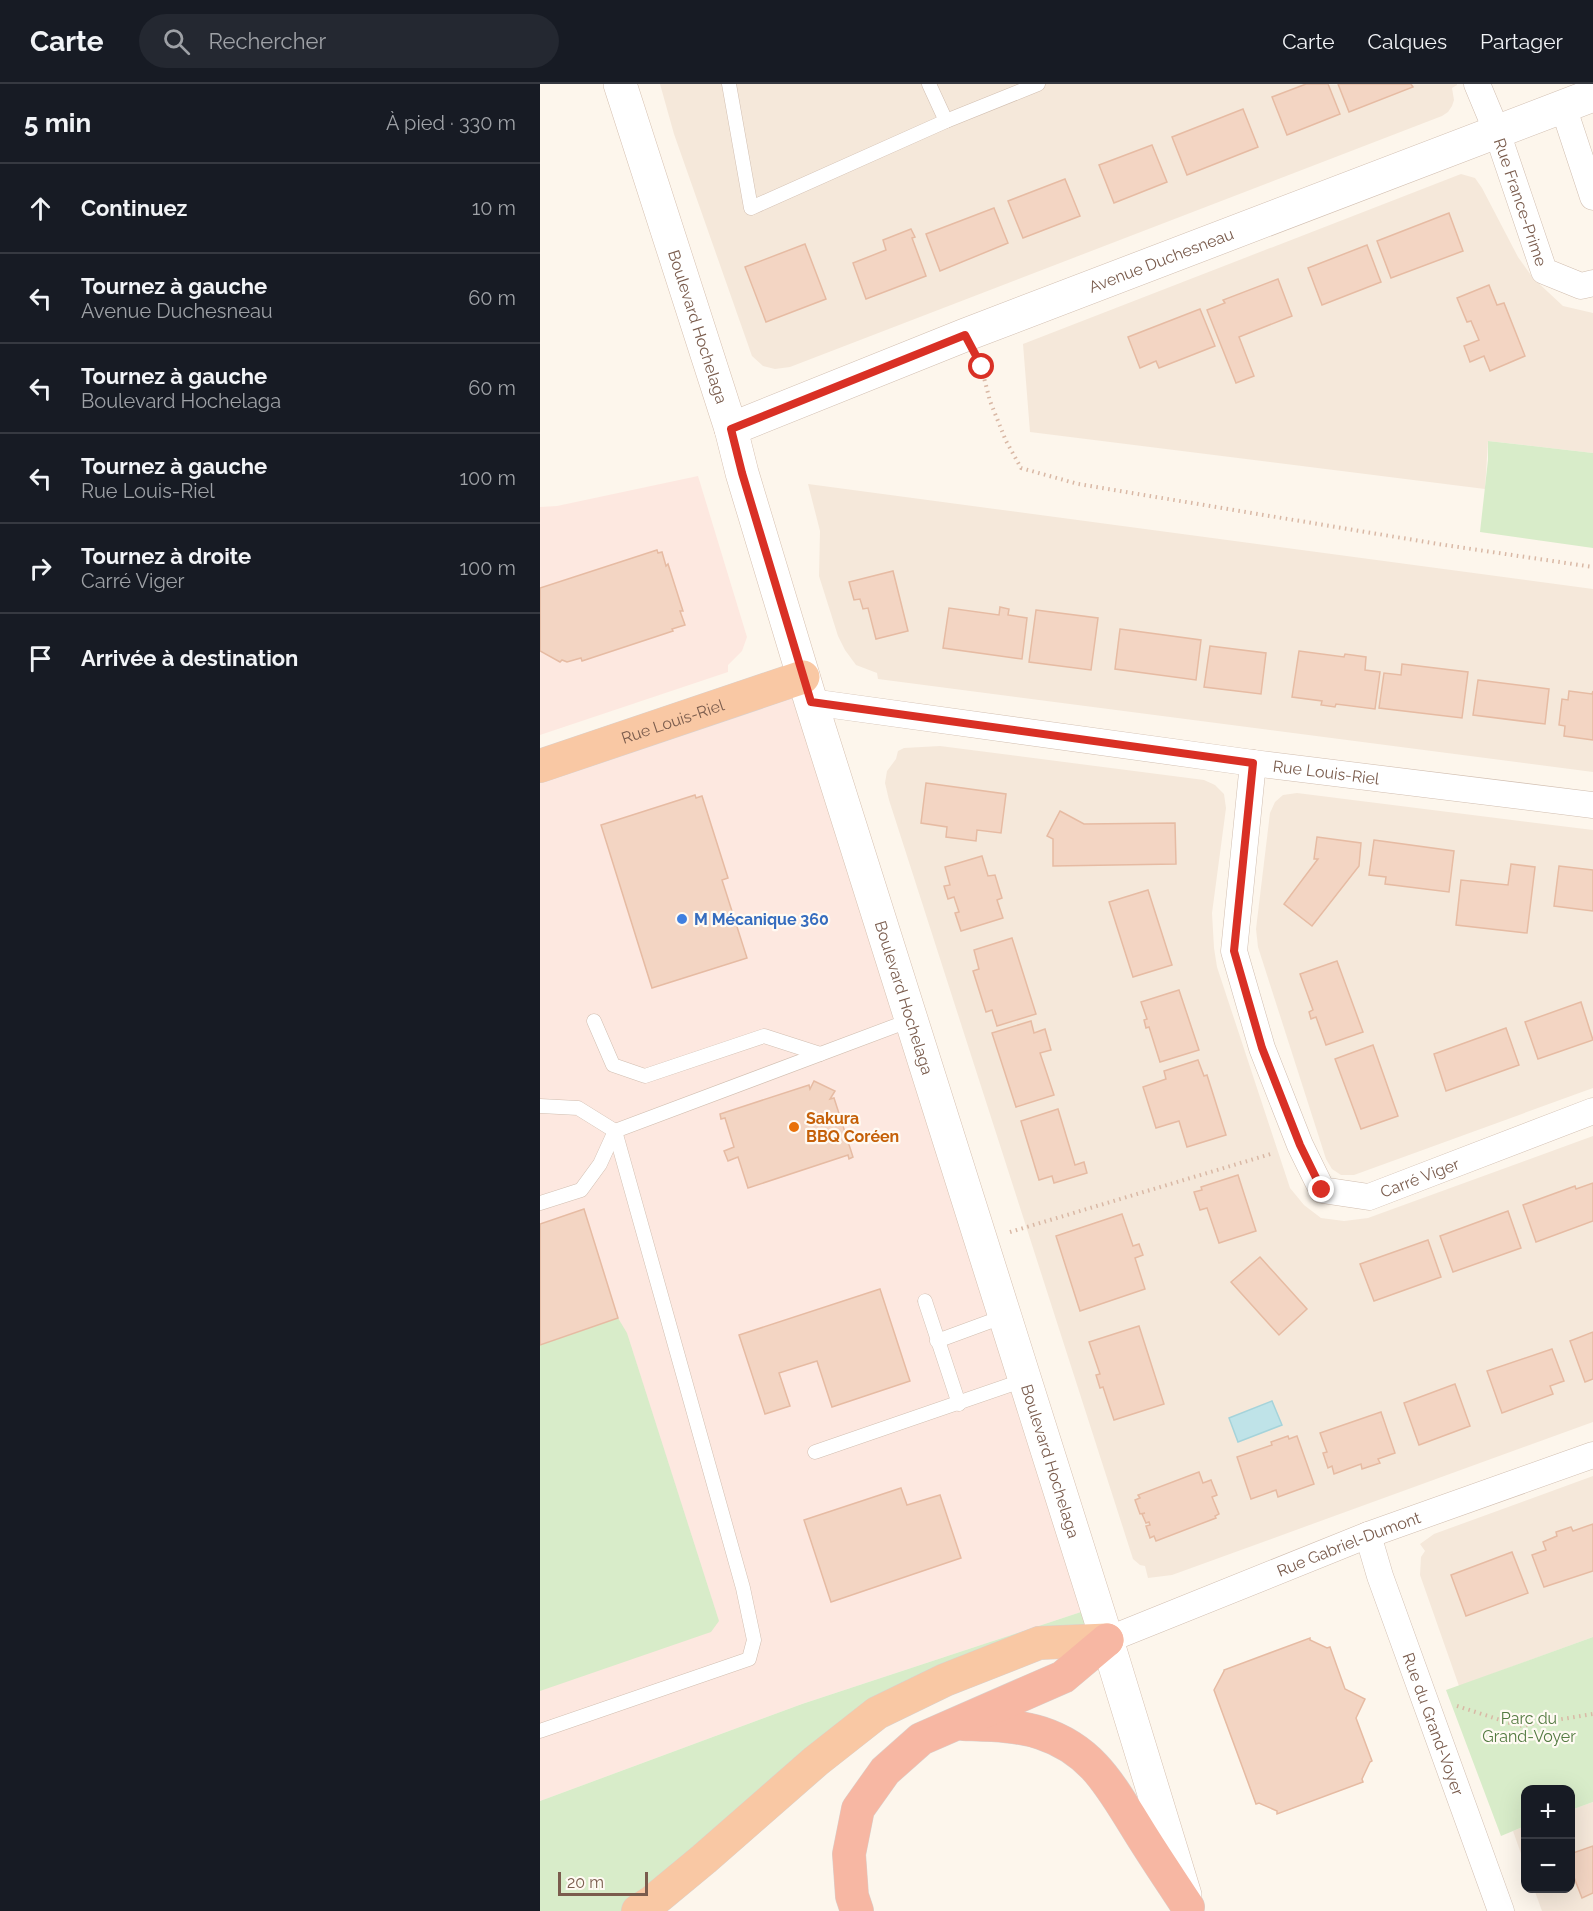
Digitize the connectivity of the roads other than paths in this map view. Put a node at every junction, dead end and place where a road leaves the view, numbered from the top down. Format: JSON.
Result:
{"nodes":[{"id":1,"x":620,"y":84,"type":"edge"},
{"id":2,"x":729,"y":84,"type":"edge"},
{"id":3,"x":929,"y":84,"type":"edge"},
{"id":4,"x":1038,"y":84,"type":"edge"},
{"id":5,"x":1477,"y":84,"type":"edge"},
{"id":6,"x":1593,"y":94,"type":"edge"},
{"id":7,"x":1563,"y":106,"type":"junction"},
{"id":8,"x":946,"y":122,"type":"junction"},
{"id":9,"x":1497,"y":132,"type":"junction"},
{"id":10,"x":1593,"y":197,"type":"edge"},
{"id":11,"x":1593,"y":283,"type":"edge"},
{"id":12,"x":731,"y":429,"type":"junction"},
{"id":13,"x":807,"y":689,"type":"junction"},
{"id":14,"x":1253,"y":763,"type":"junction"},
{"id":15,"x":540,"y":766,"type":"edge"},
{"id":16,"x":1593,"y":805,"type":"edge"},
{"id":17,"x":911,"y":1020,"type":"junction"},
{"id":18,"x":594,"y":1021,"type":"dead end"},
{"id":19,"x":820,"y":1054,"type":"junction"},
{"id":20,"x":540,"y":1106,"type":"edge"},
{"id":21,"x":1593,"y":1111,"type":"edge"},
{"id":22,"x":615,"y":1131,"type":"junction"},
{"id":23,"x":540,"y":1203,"type":"edge"},
{"id":24,"x":925,"y":1301,"type":"dead end"},
{"id":25,"x":1005,"y":1316,"type":"junction"},
{"id":26,"x":937,"y":1341,"type":"junction"},
{"id":27,"x":1024,"y":1380,"type":"junction"},
{"id":28,"x":959,"y":1404,"type":"junction"},
{"id":29,"x":815,"y":1452,"type":"dead end"},
{"id":30,"x":1593,"y":1455,"type":"edge"},
{"id":31,"x":1368,"y":1535,"type":"junction"},
{"id":32,"x":1107,"y":1640,"type":"junction"},
{"id":33,"x":959,"y":1724,"type":"junction"},
{"id":34,"x":540,"y":1731,"type":"edge"},
{"id":35,"x":1189,"y":1909,"type":"edge"},
{"id":36,"x":638,"y":1911,"type":"edge"},
{"id":37,"x":857,"y":1911,"type":"edge"},
{"id":38,"x":1501,"y":1911,"type":"edge"}],
"edges":[{"from":1,"to":12,"type":"main road","name":"Boulevard Hochelaga"},
{"from":2,"to":8,"type":"lane"},
{"from":3,"to":8,"type":"lane"},
{"from":4,"to":8,"type":"lane"},
{"from":5,"to":9,"type":"street","name":"Rue France-Prime"},
{"from":6,"to":7,"type":"main road","name":"Avenue Duchesneau"},
{"from":7,"to":9,"type":"main road","name":"Avenue Duchesneau"},
{"from":7,"to":10,"type":"street"},
{"from":9,"to":11,"type":"street","name":"Rue France-Prime"},
{"from":9,"to":12,"type":"main road","name":"Avenue Duchesneau"},
{"from":12,"to":13,"type":"main road","name":"Boulevard Hochelaga"},
{"from":13,"to":14,"type":"street","name":"Rue Louis-Riel"},
{"from":13,"to":15,"type":"highway","name":"Rue Louis-Riel"},
{"from":13,"to":17,"type":"main road","name":"Boulevard Hochelaga"},
{"from":14,"to":16,"type":"street","name":"Rue Louis-Riel"},
{"from":14,"to":21,"type":"street","name":"Carré Viger"},
{"from":17,"to":19,"type":"lane"},
{"from":17,"to":25,"type":"main road","name":"Boulevard Hochelaga"},
{"from":18,"to":19,"type":"lane"},
{"from":19,"to":22,"type":"lane"},
{"from":20,"to":22,"type":"lane"},
{"from":22,"to":23,"type":"lane"},
{"from":22,"to":34,"type":"lane"},
{"from":24,"to":26,"type":"lane"},
{"from":25,"to":26,"type":"lane"},
{"from":25,"to":27,"type":"main road","name":"Boulevard Hochelaga"},
{"from":26,"to":28,"type":"lane"},
{"from":27,"to":28,"type":"lane"},
{"from":27,"to":32,"type":"main road","name":"Boulevard Hochelaga"},
{"from":28,"to":29,"type":"lane"},
{"from":30,"to":31,"type":"street","name":"Rue Gabriel-Dumont"},
{"from":31,"to":32,"type":"street","name":"Rue Gabriel-Dumont"},
{"from":31,"to":38,"type":"street","name":"Rue du Grand-Voyer"},
{"from":32,"to":33,"type":"highway"},
{"from":32,"to":35,"type":"main road","name":"Boulevard Hochelaga"},
{"from":32,"to":36,"type":"highway"},
{"from":33,"to":35,"type":"highway"},
{"from":33,"to":37,"type":"highway"}]}
